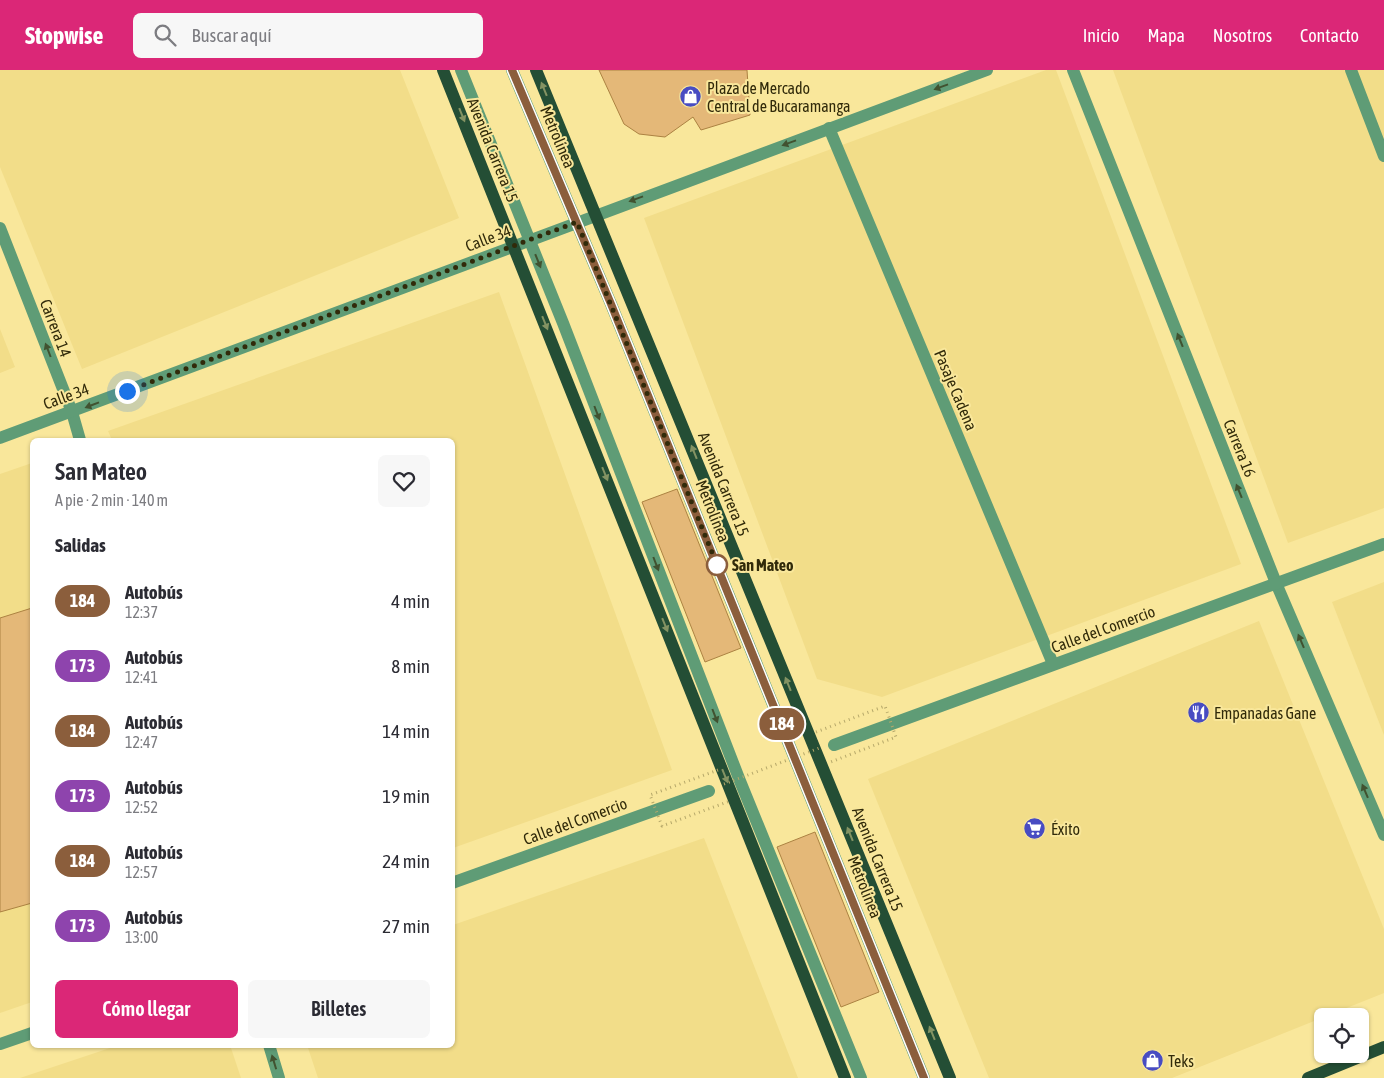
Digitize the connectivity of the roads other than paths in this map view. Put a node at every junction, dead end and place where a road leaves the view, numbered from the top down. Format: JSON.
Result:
{"nodes":[{"id":1,"x":443,"y":70,"type":"edge"},
{"id":2,"x":461,"y":70,"type":"edge"},
{"id":3,"x":512,"y":70,"type":"edge"},
{"id":4,"x":536,"y":70,"type":"edge"},
{"id":5,"x":987,"y":70,"type":"edge"},
{"id":6,"x":1073,"y":70,"type":"edge"},
{"id":7,"x":1351,"y":70,"type":"edge"},
{"id":8,"x":829,"y":128,"type":"junction"},
{"id":9,"x":1384,"y":156,"type":"edge"},
{"id":10,"x":595,"y":215,"type":"junction"},
{"id":11,"x":577,"y":222,"type":"junction"},
{"id":12,"x":0,"y":228,"type":"edge"},
{"id":13,"x":530,"y":240,"type":"junction"},
{"id":14,"x":514,"y":246,"type":"junction"},
{"id":15,"x":72,"y":412,"type":"junction"},
{"id":16,"x":0,"y":438,"type":"edge"},
{"id":17,"x":79,"y":438,"type":"edge"},
{"id":18,"x":1384,"y":544,"type":"edge"},
{"id":19,"x":1276,"y":583,"type":"junction"},
{"id":20,"x":1053,"y":664,"type":"junction"},
{"id":21,"x":828,"y":746,"type":"road end"},
{"id":22,"x":709,"y":791,"type":"dead end"},
{"id":23,"x":1384,"y":836,"type":"edge"},
{"id":24,"x":455,"y":881,"type":"edge"},
{"id":25,"x":30,"y":1034,"type":"edge"},
{"id":26,"x":0,"y":1044,"type":"edge"},
{"id":27,"x":1384,"y":1047,"type":"edge"},
{"id":28,"x":269,"y":1048,"type":"edge"},
{"id":29,"x":279,"y":1078,"type":"edge"},
{"id":30,"x":845,"y":1078,"type":"edge"},
{"id":31,"x":861,"y":1078,"type":"edge"},
{"id":32,"x":924,"y":1078,"type":"edge"},
{"id":33,"x":950,"y":1078,"type":"edge"},
{"id":34,"x":1308,"y":1078,"type":"edge"}],
"edges":[{"from":1,"to":14,"type":"main road","name":"Avenida Carrera 15","one_way":true},
{"from":2,"to":13,"type":"street"},
{"from":3,"to":11,"type":"street","name":"Metrolínea"},
{"from":10,"to":4,"type":"main road","name":"Avenida Carrera 15","one_way":true},
{"from":5,"to":8,"type":"street","name":"Calle 34","one_way":true},
{"from":19,"to":6,"type":"street","name":"Carrera 16","one_way":true},
{"from":7,"to":9,"type":"street"},
{"from":8,"to":10,"type":"street","name":"Calle 34","one_way":true},
{"from":8,"to":20,"type":"street","name":"Pasaje Cadena"},
{"from":10,"to":11,"type":"street","name":"Calle 34"},
{"from":33,"to":10,"type":"main road","name":"Avenida Carrera 15","one_way":true},
{"from":11,"to":13,"type":"street","name":"Calle 34"},
{"from":11,"to":32,"type":"street","name":"Metrolínea"},
{"from":15,"to":12,"type":"street","name":"Carrera 14","one_way":true},
{"from":13,"to":14,"type":"street","name":"Calle 34"},
{"from":13,"to":31,"type":"street","one_way":true},
{"from":14,"to":15,"type":"street","name":"Calle 34","one_way":true},
{"from":14,"to":30,"type":"main road","name":"Avenida Carrera 15","one_way":true},
{"from":15,"to":16,"type":"street","name":"Calle 34"},
{"from":15,"to":17,"type":"street","name":"Carrera 14"},
{"from":18,"to":19,"type":"street","name":"Calle del Comercio"},
{"from":19,"to":20,"type":"street","name":"Calle del Comercio"},
{"from":23,"to":19,"type":"street","name":"Carrera 16","one_way":true},
{"from":20,"to":21,"type":"street","name":"Calle del Comercio"},
{"from":22,"to":24,"type":"street","name":"Calle del Comercio"},
{"from":25,"to":26,"type":"street"},
{"from":27,"to":34,"type":"main road"},
{"from":29,"to":28,"type":"street","one_way":true}]}
